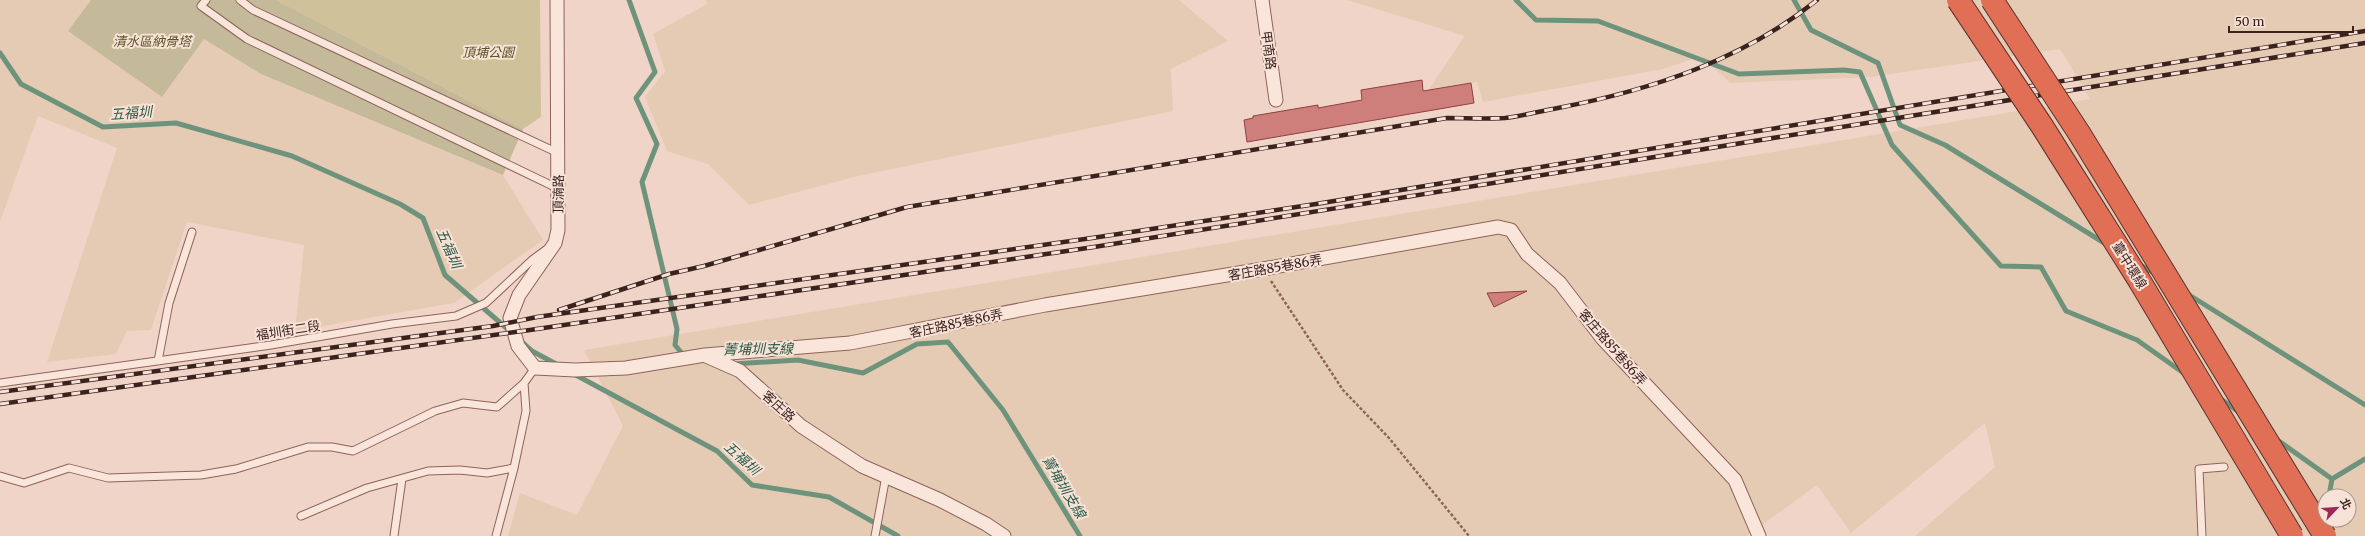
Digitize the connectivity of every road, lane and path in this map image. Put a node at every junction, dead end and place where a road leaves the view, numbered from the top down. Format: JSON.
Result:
{"nodes":[{"id":1,"x":206,"y":0,"type":"edge"},
{"id":2,"x":240,"y":0,"type":"edge"},
{"id":3,"x":558,"y":0,"type":"edge"},
{"id":4,"x":1262,"y":0,"type":"edge"},
{"id":5,"x":1958,"y":0,"type":"edge"},
{"id":6,"x":1992,"y":0,"type":"edge"},
{"id":7,"x":1276,"y":100,"type":"dead end"},
{"id":8,"x":558,"y":153,"type":"junction"},
{"id":9,"x":559,"y":189,"type":"junction"},
{"id":10,"x":192,"y":232,"type":"dead end"},
{"id":11,"x":555,"y":243,"type":"junction"},
{"id":12,"x":1263,"y":269,"type":"junction"},
{"id":13,"x":705,"y":355,"type":"junction"},
{"id":14,"x":158,"y":360,"type":"junction"},
{"id":15,"x":535,"y":368,"type":"junction"},
{"id":16,"x":0,"y":383,"type":"edge"},
{"id":17,"x":524,"y":383,"type":"junction"},
{"id":18,"x":2224,"y":467,"type":"dead end"},
{"id":19,"x":514,"y":468,"type":"junction"},
{"id":20,"x":0,"y":476,"type":"edge"},
{"id":21,"x":886,"y":476,"type":"junction"},
{"id":22,"x":402,"y":479,"type":"junction"},
{"id":23,"x":301,"y":516,"type":"dead end"},
{"id":24,"x":394,"y":536,"type":"edge"},
{"id":25,"x":496,"y":536,"type":"edge"},
{"id":26,"x":875,"y":536,"type":"edge"},
{"id":27,"x":1004,"y":536,"type":"edge"},
{"id":28,"x":1469,"y":536,"type":"edge"},
{"id":29,"x":1759,"y":536,"type":"edge"},
{"id":30,"x":2202,"y":536,"type":"edge"},
{"id":31,"x":2292,"y":536,"type":"edge"},
{"id":32,"x":2325,"y":536,"type":"edge"}],
"edges":[{"from":1,"to":9,"type":"lane"},
{"from":2,"to":8,"type":"lane"},
{"from":3,"to":8,"type":"street","name":"頂湳路"},
{"from":4,"to":7,"type":"street","name":"甲南路"},
{"from":5,"to":31,"type":"highway","name":"臺中環線","bridge":true},
{"from":6,"to":32,"type":"highway","name":"臺中環線","bridge":true},
{"from":8,"to":9,"type":"street","name":"頂湳路"},
{"from":9,"to":11,"type":"street","name":"頂湳路"},
{"from":10,"to":14,"type":"lane"},
{"from":11,"to":14,"type":"lane","name":"福圳街二段"},
{"from":11,"to":15,"type":"street"},
{"from":12,"to":13,"type":"street","name":"客庄路85巷86弄"},
{"from":12,"to":28,"type":"path"},
{"from":12,"to":29,"type":"street","name":"客庄路85巷86弄"},
{"from":13,"to":15,"type":"street"},
{"from":13,"to":21,"type":"street","name":"客庄路"},
{"from":14,"to":16,"type":"lane","name":"福圳街二段"},
{"from":15,"to":17,"type":"lane"},
{"from":17,"to":19,"type":"lane"},
{"from":17,"to":20,"type":"lane"},
{"from":18,"to":30,"type":"lane"},
{"from":19,"to":22,"type":"lane"},
{"from":19,"to":25,"type":"lane"},
{"from":21,"to":26,"type":"lane"},
{"from":21,"to":27,"type":"street","name":"客庄路"},
{"from":22,"to":23,"type":"lane"},
{"from":22,"to":24,"type":"lane"}]}
